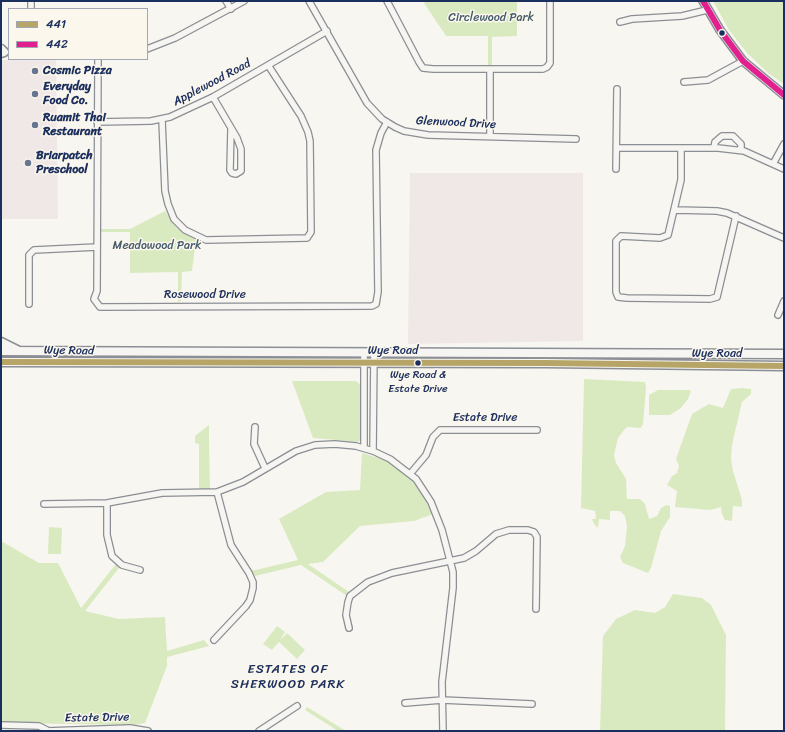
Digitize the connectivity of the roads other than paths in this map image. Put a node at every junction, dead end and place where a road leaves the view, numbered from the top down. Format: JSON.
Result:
{"nodes":[{"id":1,"x":226,"y":1,"type":"edge"},
{"id":2,"x":244,"y":1,"type":"edge"},
{"id":3,"x":309,"y":1,"type":"edge"},
{"id":4,"x":387,"y":1,"type":"edge"},
{"id":5,"x":550,"y":1,"type":"edge"},
{"id":6,"x":703,"y":1,"type":"edge"},
{"id":7,"x":231,"y":9,"type":"junction"},
{"id":8,"x":707,"y":10,"type":"junction"},
{"id":9,"x":620,"y":22,"type":"dead end"},
{"id":10,"x":327,"y":31,"type":"junction"},
{"id":11,"x":148,"y":49,"type":"edge"},
{"id":12,"x":98,"y":60,"type":"edge"},
{"id":13,"x":743,"y":61,"type":"junction"},
{"id":14,"x":268,"y":65,"type":"junction"},
{"id":15,"x":490,"y":69,"type":"junction"},
{"id":16,"x":684,"y":82,"type":"dead end"},
{"id":17,"x":617,"y":88,"type":"dead end"},
{"id":18,"x":784,"y":95,"type":"edge"},
{"id":19,"x":213,"y":97,"type":"junction"},
{"id":20,"x":162,"y":120,"type":"junction"},
{"id":21,"x":97,"y":122,"type":"junction"},
{"id":22,"x":387,"y":122,"type":"junction"},
{"id":23,"x":231,"y":129,"type":"junction"},
{"id":24,"x":490,"y":136,"type":"junction"},
{"id":25,"x":576,"y":139,"type":"dead end"},
{"id":26,"x":784,"y":144,"type":"edge"},
{"id":27,"x":617,"y":148,"type":"junction"},
{"id":28,"x":681,"y":148,"type":"junction"},
{"id":29,"x":714,"y":148,"type":"junction"},
{"id":30,"x":741,"y":150,"type":"junction"},
{"id":31,"x":773,"y":164,"type":"junction"},
{"id":32,"x":616,"y":169,"type":"dead end"},
{"id":33,"x":784,"y":169,"type":"edge"},
{"id":34,"x":675,"y":210,"type":"junction"},
{"id":35,"x":736,"y":216,"type":"junction"},
{"id":36,"x":784,"y":238,"type":"edge"},
{"id":37,"x":97,"y":247,"type":"junction"},
{"id":38,"x":784,"y":301,"type":"edge"},
{"id":39,"x":29,"y":304,"type":"dead end"},
{"id":40,"x":778,"y":315,"type":"dead end"},
{"id":41,"x":1,"y":342,"type":"edge"},
{"id":42,"x":1,"y":351,"type":"edge"},
{"id":43,"x":19,"y":352,"type":"junction"},
{"id":44,"x":364,"y":354,"type":"junction"},
{"id":45,"x":374,"y":354,"type":"junction"},
{"id":46,"x":784,"y":354,"type":"edge"},
{"id":47,"x":1,"y":362,"type":"edge"},
{"id":48,"x":20,"y":362,"type":"junction"},
{"id":49,"x":364,"y":363,"type":"junction"},
{"id":50,"x":374,"y":363,"type":"junction"},
{"id":51,"x":784,"y":366,"type":"edge"},
{"id":52,"x":1,"y":368,"type":"edge"},
{"id":53,"x":255,"y":427,"type":"dead end"},
{"id":54,"x":537,"y":430,"type":"dead end"},
{"id":55,"x":364,"y":448,"type":"junction"},
{"id":56,"x":373,"y":451,"type":"junction"},
{"id":57,"x":265,"y":468,"type":"junction"},
{"id":58,"x":410,"y":474,"type":"junction"},
{"id":59,"x":217,"y":492,"type":"junction"},
{"id":60,"x":107,"y":503,"type":"junction"},
{"id":61,"x":44,"y":504,"type":"dead end"},
{"id":62,"x":450,"y":562,"type":"junction"},
{"id":63,"x":140,"y":570,"type":"dead end"},
{"id":64,"x":536,"y":609,"type":"dead end"},
{"id":65,"x":349,"y":628,"type":"dead end"},
{"id":66,"x":214,"y":640,"type":"dead end"},
{"id":67,"x":442,"y":700,"type":"junction"},
{"id":68,"x":405,"y":703,"type":"dead end"},
{"id":69,"x":532,"y":704,"type":"dead end"},
{"id":70,"x":297,"y":706,"type":"dead end"},
{"id":71,"x":1,"y":726,"type":"edge"},
{"id":72,"x":47,"y":731,"type":"edge"},
{"id":73,"x":148,"y":731,"type":"edge"},
{"id":74,"x":259,"y":731,"type":"edge"},
{"id":75,"x":443,"y":731,"type":"edge"}],
"edges":[{"from":1,"to":7,"type":"street"},
{"from":2,"to":7,"type":"street"},
{"from":3,"to":10,"type":"street","name":"Glenwood Drive"},
{"from":4,"to":15,"type":"street"},
{"from":5,"to":15,"type":"street"},
{"from":6,"to":8,"type":"street"},
{"from":7,"to":11,"type":"street"},
{"from":8,"to":9,"type":"street"},
{"from":8,"to":13,"type":"street"},
{"from":10,"to":14,"type":"street","name":"Applewood Road"},
{"from":10,"to":22,"type":"street","name":"Glenwood Drive"},
{"from":12,"to":21,"type":"street","name":"Rosewood Drive"},
{"from":13,"to":16,"type":"street"},
{"from":13,"to":18,"type":"street"},
{"from":14,"to":19,"type":"street","name":"Applewood Road"},
{"from":14,"to":20,"type":"street"},
{"from":15,"to":24,"type":"street"},
{"from":17,"to":27,"type":"street"},
{"from":19,"to":20,"type":"street","name":"Applewood Road"},
{"from":19,"to":23,"type":"street"},
{"from":20,"to":21,"type":"street","name":"Applewood Road"},
{"from":21,"to":37,"type":"street","name":"Rosewood Drive"},
{"from":22,"to":24,"type":"street","name":"Glenwood Drive"},
{"from":22,"to":37,"type":"street","name":"Rosewood Drive"},
{"from":23,"to":23,"type":"street"},
{"from":24,"to":25,"type":"street","name":"Glenwood Drive"},
{"from":26,"to":31,"type":"street"},
{"from":27,"to":28,"type":"street"},
{"from":27,"to":32,"type":"street"},
{"from":28,"to":29,"type":"street"},
{"from":28,"to":34,"type":"street"},
{"from":29,"to":30,"type":"street"},
{"from":29,"to":30,"type":"street"},
{"from":30,"to":31,"type":"street"},
{"from":31,"to":33,"type":"street"},
{"from":34,"to":35,"type":"street"},
{"from":34,"to":35,"type":"street"},
{"from":35,"to":36,"type":"street"},
{"from":37,"to":39,"type":"street"},
{"from":38,"to":40,"type":"street"},
{"from":41,"to":43,"type":"main road"},
{"from":42,"to":43,"type":"main road","name":"Wye Road"},
{"from":43,"to":44,"type":"main road","name":"Wye Road"},
{"from":44,"to":45,"type":"main road","name":"Wye Road"},
{"from":44,"to":49,"type":"street"},
{"from":45,"to":46,"type":"main road","name":"Wye Road"},
{"from":45,"to":50,"type":"street"},
{"from":47,"to":48,"type":"main road","name":"Wye Road"},
{"from":48,"to":49,"type":"main road","name":"Wye Road"},
{"from":48,"to":52,"type":"main road"},
{"from":49,"to":50,"type":"main road","name":"Wye Road"},
{"from":49,"to":55,"type":"street"},
{"from":50,"to":51,"type":"main road","name":"Wye Road"},
{"from":50,"to":56,"type":"street"},
{"from":53,"to":57,"type":"street"},
{"from":54,"to":58,"type":"street","name":"Estate Drive"},
{"from":55,"to":56,"type":"street"},
{"from":55,"to":57,"type":"street"},
{"from":56,"to":58,"type":"street"},
{"from":57,"to":59,"type":"street"},
{"from":58,"to":62,"type":"street"},
{"from":59,"to":60,"type":"street"},
{"from":59,"to":66,"type":"street"},
{"from":60,"to":61,"type":"street"},
{"from":60,"to":63,"type":"street"},
{"from":62,"to":64,"type":"street"},
{"from":62,"to":65,"type":"street"},
{"from":62,"to":67,"type":"street"},
{"from":67,"to":68,"type":"street"},
{"from":67,"to":69,"type":"street"},
{"from":67,"to":75,"type":"street"},
{"from":70,"to":74,"type":"street"},
{"from":71,"to":72,"type":"street","name":"Estate Drive"},
{"from":72,"to":73,"type":"street","name":"Estate Drive"}]}
